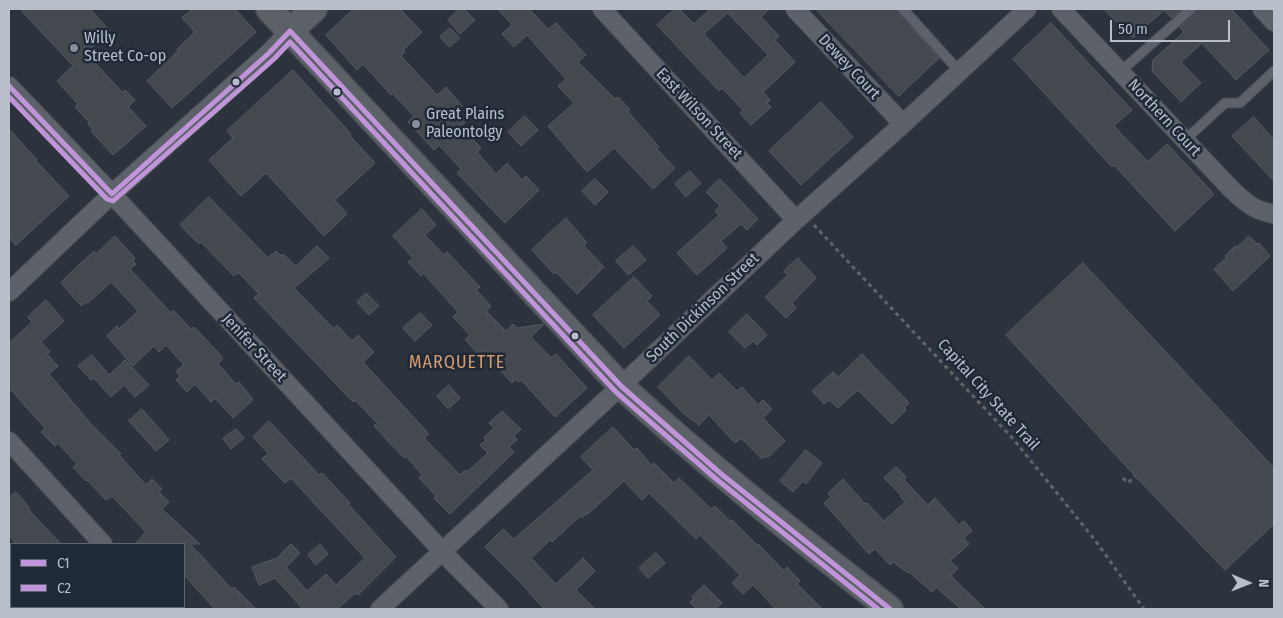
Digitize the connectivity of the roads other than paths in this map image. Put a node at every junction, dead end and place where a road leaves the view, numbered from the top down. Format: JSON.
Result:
{"nodes":[{"id":1,"x":269,"y":9,"type":"edge"},
{"id":2,"x":314,"y":9,"type":"edge"},
{"id":3,"x":602,"y":9,"type":"edge"},
{"id":4,"x":795,"y":9,"type":"edge"},
{"id":5,"x":903,"y":9,"type":"edge"},
{"id":6,"x":1027,"y":9,"type":"edge"},
{"id":7,"x":1061,"y":9,"type":"edge"},
{"id":8,"x":1191,"y":9,"type":"edge"},
{"id":9,"x":1262,"y":9,"type":"edge"},
{"id":10,"x":1274,"y":22,"type":"edge"},
{"id":11,"x":290,"y":32,"type":"junction"},
{"id":12,"x":960,"y":71,"type":"junction"},
{"id":13,"x":1274,"y":71,"type":"edge"},
{"id":14,"x":1120,"y":72,"type":"junction"},
{"id":15,"x":9,"y":86,"type":"edge"},
{"id":16,"x":903,"y":124,"type":"junction"},
{"id":17,"x":1185,"y":140,"type":"junction"},
{"id":18,"x":112,"y":194,"type":"junction"},
{"id":19,"x":1274,"y":214,"type":"edge"},
{"id":20,"x":796,"y":220,"type":"junction"},
{"id":21,"x":9,"y":292,"type":"edge"},
{"id":22,"x":621,"y":386,"type":"junction"},
{"id":23,"x":9,"y":441,"type":"edge"},
{"id":24,"x":102,"y":543,"type":"edge"},
{"id":25,"x":442,"y":551,"type":"junction"},
{"id":26,"x":380,"y":609,"type":"edge"},
{"id":27,"x":499,"y":609,"type":"edge"},
{"id":28,"x":890,"y":609,"type":"edge"}],
"edges":[{"from":1,"to":11,"type":"street"},
{"from":2,"to":11,"type":"street"},
{"from":3,"to":20,"type":"street","name":"East Wilson Street"},
{"from":4,"to":16,"type":"street","name":"Dewey Court"},
{"from":5,"to":12,"type":"lane"},
{"from":6,"to":12,"type":"street","name":"South Dickinson Street"},
{"from":7,"to":14,"type":"street","name":"Northern Court"},
{"from":8,"to":14,"type":"lane"},
{"from":9,"to":10,"type":"street"},
{"from":11,"to":18,"type":"street"},
{"from":11,"to":22,"type":"street"},
{"from":12,"to":16,"type":"street","name":"South Dickinson Street"},
{"from":13,"to":17,"type":"lane"},
{"from":14,"to":17,"type":"street","name":"Northern Court"},
{"from":15,"to":18,"type":"street","name":"Jenifer Street"},
{"from":16,"to":20,"type":"street","name":"South Dickinson Street"},
{"from":17,"to":19,"type":"street","name":"Northern Court"},
{"from":18,"to":21,"type":"street"},
{"from":18,"to":25,"type":"street","name":"Jenifer Street"},
{"from":20,"to":22,"type":"street","name":"South Dickinson Street"},
{"from":22,"to":25,"type":"street","name":"South Dickinson Street"},
{"from":22,"to":28,"type":"street"},
{"from":23,"to":24,"type":"street"},
{"from":25,"to":26,"type":"street","name":"South Dickinson Street"},
{"from":25,"to":27,"type":"street","name":"Jenifer Street"}]}
